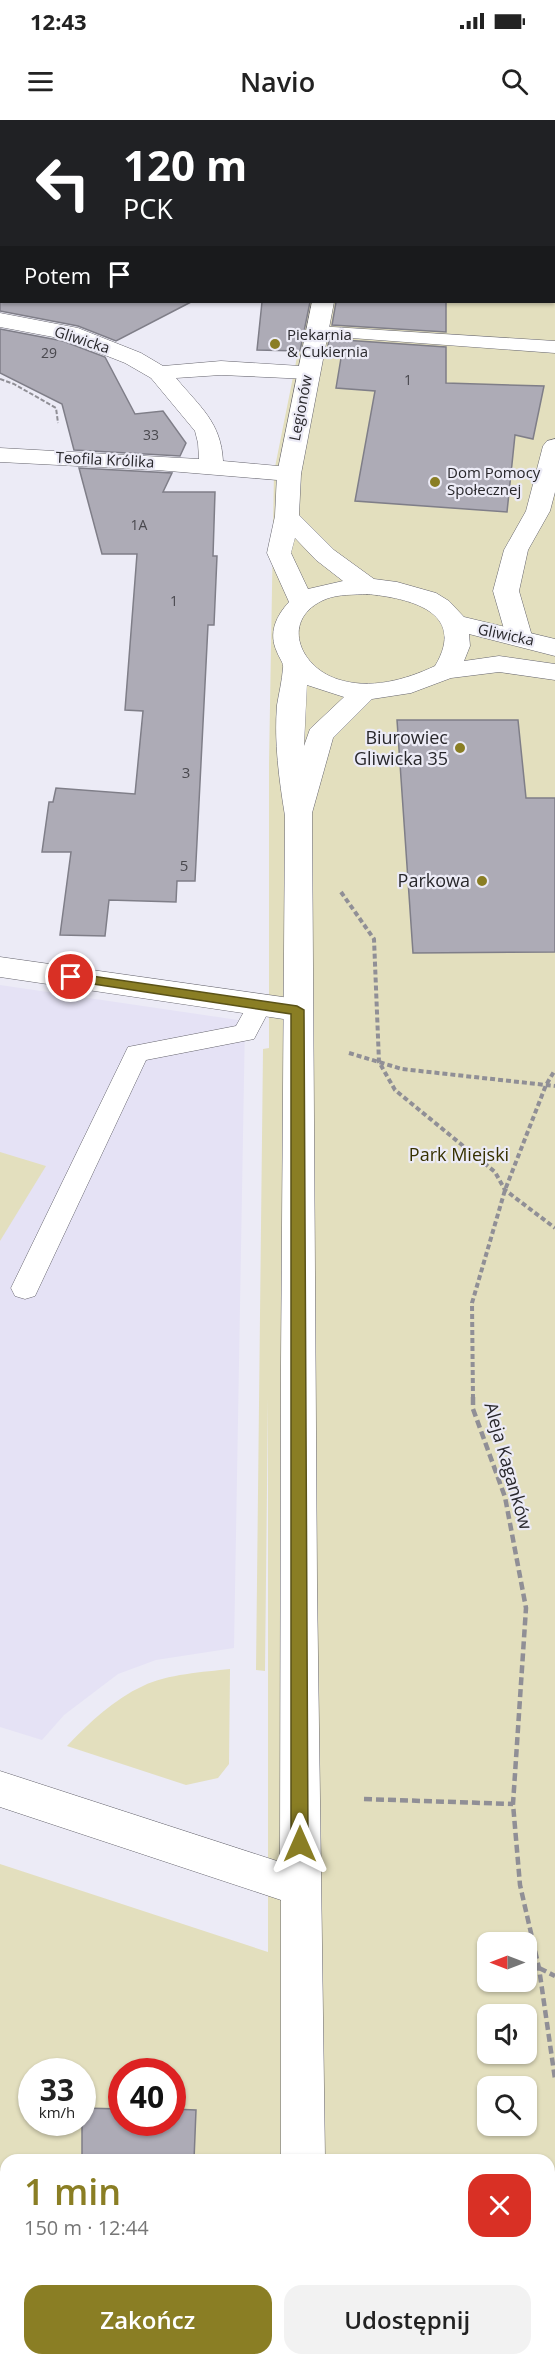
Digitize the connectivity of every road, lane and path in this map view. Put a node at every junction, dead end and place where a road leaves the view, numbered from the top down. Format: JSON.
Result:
{"nodes":[{"id":1,"x":323,"y":303,"type":"edge"},
{"id":2,"x":0,"y":320,"type":"edge"},
{"id":3,"x":317,"y":331,"type":"junction"},
{"id":4,"x":555,"y":347,"type":"edge"},
{"id":5,"x":308,"y":372,"type":"junction"},
{"id":6,"x":159,"y":373,"type":"junction"},
{"id":7,"x":0,"y":379,"type":"edge"},
{"id":8,"x":60,"y":432,"type":"dead end"},
{"id":9,"x":555,"y":446,"type":"edge"},
{"id":10,"x":0,"y":455,"type":"edge"},
{"id":11,"x":211,"y":468,"type":"junction"},
{"id":12,"x":289,"y":474,"type":"junction"},
{"id":13,"x":287,"y":516,"type":"junction"},
{"id":14,"x":367,"y":586,"type":"junction"},
{"id":15,"x":302,"y":602,"type":"junction"},
{"id":16,"x":456,"y":623,"type":"junction"},
{"id":17,"x":519,"y":636,"type":"junction"},
{"id":18,"x":555,"y":648,"type":"edge"},
{"id":19,"x":297,"y":666,"type":"junction"},
{"id":20,"x":446,"y":671,"type":"junction"},
{"id":21,"x":555,"y":672,"type":"edge"},
{"id":22,"x":364,"y":692,"type":"junction"},
{"id":23,"x":299,"y":816,"type":"junction"},
{"id":24,"x":299,"y":879,"type":"junction"},
{"id":25,"x":0,"y":967,"type":"edge"},
{"id":26,"x":260,"y":1005,"type":"junction"},
{"id":27,"x":297,"y":1010,"type":"junction"},
{"id":28,"x":349,"y":1053,"type":"dead end"},
{"id":29,"x":379,"y":1062,"type":"junction"},
{"id":30,"x":555,"y":1070,"type":"edge"},
{"id":31,"x":546,"y":1085,"type":"junction"},
{"id":32,"x":555,"y":1086,"type":"edge"},
{"id":33,"x":505,"y":1190,"type":"junction"},
{"id":34,"x":555,"y":1228,"type":"edge"},
{"id":35,"x":25,"y":1288,"type":"dead end"},
{"id":36,"x":0,"y":1789,"type":"edge"},
{"id":37,"x":364,"y":1799,"type":"dead end"},
{"id":38,"x":513,"y":1804,"type":"junction"},
{"id":39,"x":300,"y":1887,"type":"junction"},
{"id":40,"x":539,"y":1968,"type":"junction"},
{"id":41,"x":555,"y":1976,"type":"edge"},
{"id":42,"x":555,"y":2079,"type":"edge"},
{"id":43,"x":303,"y":2154,"type":"edge"}],
"edges":[{"from":1,"to":3,"type":"street","name":"Legionów"},
{"from":2,"to":6,"type":"street","name":"Gliwicka"},
{"from":3,"to":4,"type":"lane"},
{"from":3,"to":5,"type":"street","name":"Legionów"},
{"from":5,"to":6,"type":"street"},
{"from":5,"to":12,"type":"street","name":"Legionów"},
{"from":6,"to":11,"type":"street","name":"Gliwicka"},
{"from":7,"to":8,"type":"path"},
{"from":9,"to":17,"type":"street"},
{"from":10,"to":11,"type":"street","name":"Teofila Królika"},
{"from":11,"to":12,"type":"street","name":"Teofila Królika"},
{"from":12,"to":13,"type":"street","name":"Legionów"},
{"from":13,"to":14,"type":"street"},
{"from":13,"to":15,"type":"street","name":"Legionów"},
{"from":14,"to":15,"type":"street"},
{"from":14,"to":16,"type":"street"},
{"from":15,"to":19,"type":"street"},
{"from":16,"to":17,"type":"street","name":"Gliwicka"},
{"from":16,"to":20,"type":"street"},
{"from":17,"to":18,"type":"street","name":"Gliwicka"},
{"from":19,"to":22,"type":"street"},
{"from":19,"to":23,"type":"street"},
{"from":20,"to":21,"type":"street","name":"Gliwicka"},
{"from":20,"to":22,"type":"street"},
{"from":22,"to":23,"type":"street"},
{"from":23,"to":24,"type":"street"},
{"from":24,"to":27,"type":"street"},
{"from":24,"to":29,"type":"path"},
{"from":25,"to":26,"type":"street"},
{"from":26,"to":27,"type":"street"},
{"from":26,"to":35,"type":"lane"},
{"from":27,"to":39,"type":"street"},
{"from":28,"to":29,"type":"path"},
{"from":29,"to":31,"type":"path"},
{"from":29,"to":33,"type":"path"},
{"from":30,"to":31,"type":"path","name":"Aleja Kaganków"},
{"from":31,"to":32,"type":"path"},
{"from":31,"to":33,"type":"path","name":"Aleja Kaganków"},
{"from":33,"to":34,"type":"path"},
{"from":33,"to":38,"type":"path","name":"Aleja Kaganków"},
{"from":36,"to":39,"type":"street"},
{"from":37,"to":38,"type":"path"},
{"from":38,"to":40,"type":"path","name":"Aleja Kaganków"},
{"from":39,"to":43,"type":"street"},
{"from":40,"to":41,"type":"path"},
{"from":40,"to":42,"type":"path","name":"Aleja Kaganków"}]}
